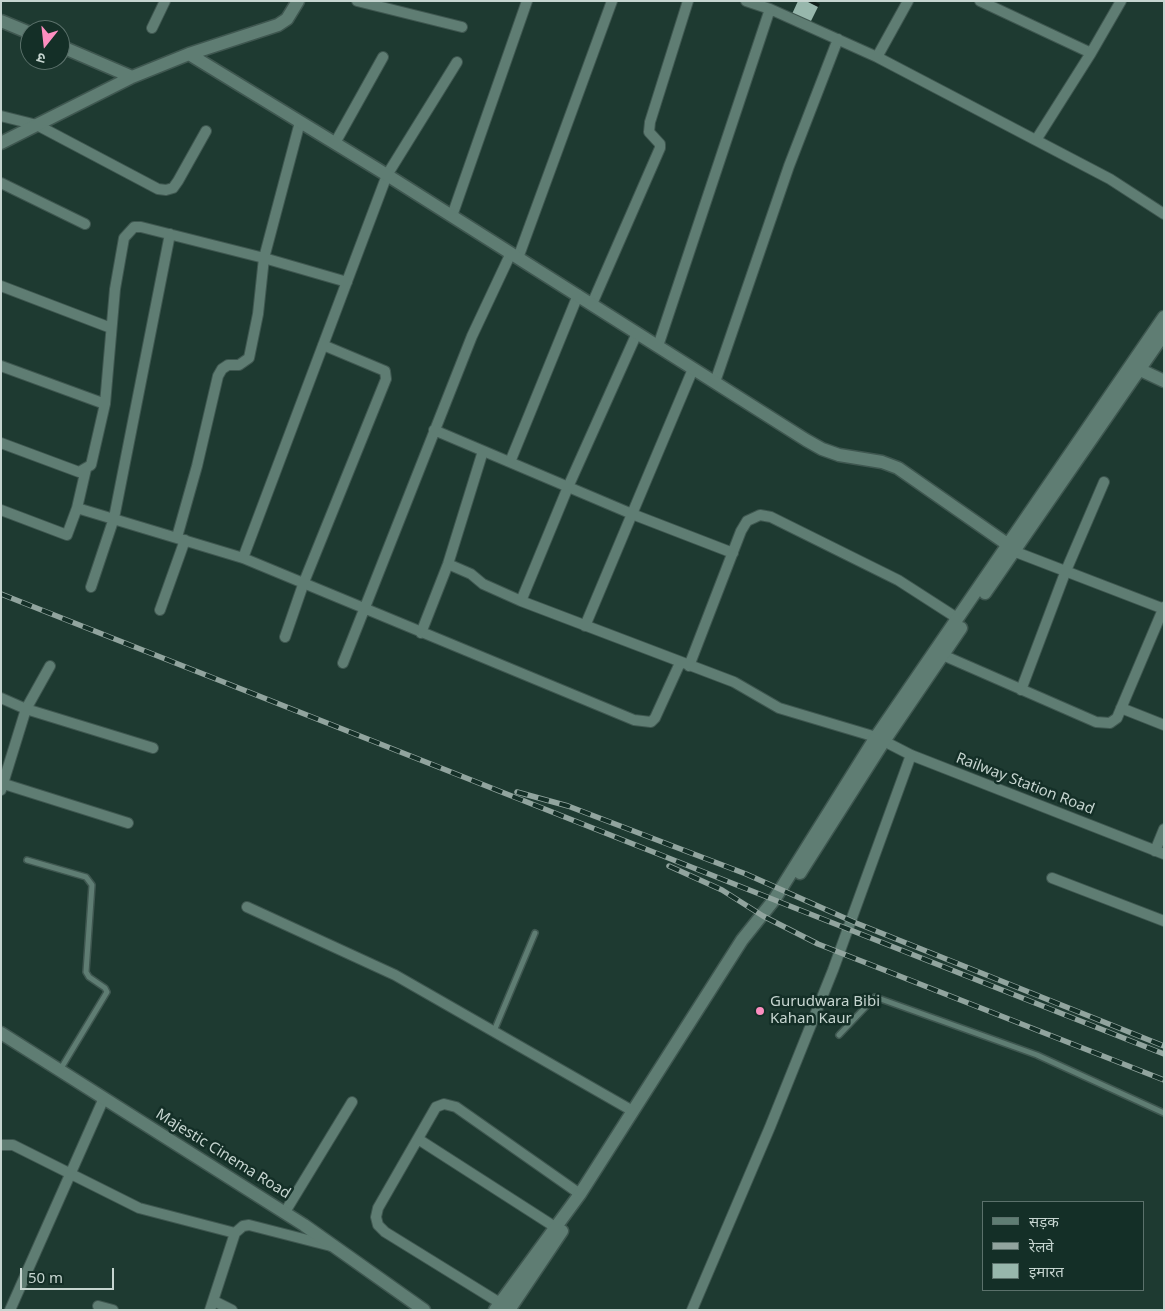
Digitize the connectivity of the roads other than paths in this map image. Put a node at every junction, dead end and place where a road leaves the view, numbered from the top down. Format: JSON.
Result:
{"nodes":[{"id":1,"x":165,"y":1,"type":"edge"},
{"id":2,"x":357,"y":1,"type":"edge"},
{"id":3,"x":527,"y":1,"type":"edge"},
{"id":4,"x":612,"y":1,"type":"edge"},
{"id":5,"x":688,"y":1,"type":"edge"},
{"id":6,"x":746,"y":1,"type":"edge"},
{"id":7,"x":908,"y":1,"type":"edge"},
{"id":8,"x":980,"y":1,"type":"edge"},
{"id":9,"x":1121,"y":1,"type":"edge"},
{"id":10,"x":295,"y":2,"type":"edge"},
{"id":11,"x":770,"y":9,"type":"junction"},
{"id":12,"x":1,"y":21,"type":"edge"},
{"id":13,"x":462,"y":27,"type":"dead end"},
{"id":14,"x":152,"y":28,"type":"dead end"},
{"id":15,"x":20,"y":30,"type":"edge"},
{"id":16,"x":838,"y":39,"type":"junction"},
{"id":17,"x":70,"y":50,"type":"edge"},
{"id":18,"x":1091,"y":53,"type":"junction"},
{"id":19,"x":189,"y":54,"type":"junction"},
{"id":20,"x":382,"y":57,"type":"dead end"},
{"id":21,"x":877,"y":57,"type":"junction"},
{"id":22,"x":457,"y":62,"type":"dead end"},
{"id":23,"x":132,"y":77,"type":"junction"},
{"id":24,"x":1,"y":116,"type":"edge"},
{"id":25,"x":300,"y":122,"type":"junction"},
{"id":26,"x":37,"y":125,"type":"junction"},
{"id":27,"x":206,"y":131,"type":"dead end"},
{"id":28,"x":1036,"y":140,"type":"junction"},
{"id":29,"x":1,"y":143,"type":"edge"},
{"id":30,"x":335,"y":143,"type":"junction"},
{"id":31,"x":387,"y":175,"type":"junction"},
{"id":32,"x":1,"y":183,"type":"edge"},
{"id":33,"x":1164,"y":214,"type":"edge"},
{"id":34,"x":452,"y":216,"type":"junction"},
{"id":35,"x":84,"y":224,"type":"dead end"},
{"id":36,"x":170,"y":234,"type":"junction"},
{"id":37,"x":514,"y":255,"type":"junction"},
{"id":38,"x":264,"y":258,"type":"junction"},
{"id":39,"x":347,"y":282,"type":"junction"},
{"id":40,"x":1,"y":286,"type":"edge"},
{"id":41,"x":578,"y":295,"type":"junction"},
{"id":42,"x":592,"y":304,"type":"junction"},
{"id":43,"x":1164,"y":317,"type":"edge"},
{"id":44,"x":111,"y":328,"type":"junction"},
{"id":45,"x":637,"y":333,"type":"junction"},
{"id":46,"x":1164,"y":334,"type":"edge"},
{"id":47,"x":323,"y":345,"type":"junction"},
{"id":48,"x":658,"y":346,"type":"junction"},
{"id":49,"x":1,"y":366,"type":"edge"},
{"id":50,"x":1135,"y":368,"type":"junction"},
{"id":51,"x":693,"y":369,"type":"junction"},
{"id":52,"x":1164,"y":381,"type":"edge"},
{"id":53,"x":715,"y":382,"type":"junction"},
{"id":54,"x":105,"y":404,"type":"junction"},
{"id":55,"x":434,"y":430,"type":"junction"},
{"id":56,"x":1,"y":443,"type":"edge"},
{"id":57,"x":483,"y":451,"type":"junction"},
{"id":58,"x":510,"y":462,"type":"junction"},
{"id":59,"x":86,"y":469,"type":"junction"},
{"id":60,"x":1104,"y":482,"type":"dead end"},
{"id":61,"x":568,"y":487,"type":"junction"},
{"id":62,"x":77,"y":508,"type":"junction"},
{"id":63,"x":1,"y":510,"type":"edge"},
{"id":64,"x":632,"y":514,"type":"junction"},
{"id":65,"x":114,"y":518,"type":"junction"},
{"id":66,"x":181,"y":538,"type":"junction"},
{"id":67,"x":1008,"y":548,"type":"junction"},
{"id":68,"x":733,"y":553,"type":"junction"},
{"id":69,"x":243,"y":558,"type":"junction"},
{"id":70,"x":448,"y":564,"type":"junction"},
{"id":71,"x":1065,"y":573,"type":"junction"},
{"id":72,"x":304,"y":582,"type":"junction"},
{"id":73,"x":91,"y":587,"type":"dead end"},
{"id":74,"x":521,"y":601,"type":"junction"},
{"id":75,"x":363,"y":608,"type":"junction"},
{"id":76,"x":1164,"y":608,"type":"edge"},
{"id":77,"x":160,"y":610,"type":"dead end"},
{"id":78,"x":957,"y":618,"type":"junction"},
{"id":79,"x":585,"y":626,"type":"junction"},
{"id":80,"x":421,"y":633,"type":"junction"},
{"id":81,"x":285,"y":637,"type":"dead end"},
{"id":82,"x":938,"y":653,"type":"junction"},
{"id":83,"x":343,"y":663,"type":"dead end"},
{"id":84,"x":685,"y":665,"type":"junction"},
{"id":85,"x":50,"y":666,"type":"dead end"},
{"id":86,"x":1020,"y":690,"type":"junction"},
{"id":87,"x":1,"y":698,"type":"edge"},
{"id":88,"x":1121,"y":708,"type":"junction"},
{"id":89,"x":26,"y":709,"type":"junction"},
{"id":90,"x":1164,"y":725,"type":"edge"},
{"id":91,"x":880,"y":739,"type":"junction"},
{"id":92,"x":153,"y":748,"type":"dead end"},
{"id":93,"x":911,"y":755,"type":"junction"},
{"id":94,"x":2,"y":786,"type":"edge"},
{"id":95,"x":128,"y":823,"type":"dead end"},
{"id":96,"x":1164,"y":829,"type":"edge"},
{"id":97,"x":1159,"y":853,"type":"edge"},
{"id":98,"x":27,"y":860,"type":"dead end"},
{"id":99,"x":1052,"y":878,"type":"dead end"},
{"id":100,"x":247,"y":907,"type":"dead end"},
{"id":101,"x":1164,"y":921,"type":"edge"},
{"id":102,"x":535,"y":934,"type":"dead end"},
{"id":103,"x":494,"y":1032,"type":"junction"},
{"id":104,"x":1,"y":1033,"type":"edge"},
{"id":105,"x":839,"y":1035,"type":"dead end"},
{"id":106,"x":60,"y":1070,"type":"junction"},
{"id":107,"x":104,"y":1098,"type":"junction"},
{"id":108,"x":352,"y":1102,"type":"dead end"},
{"id":109,"x":632,"y":1110,"type":"junction"},
{"id":110,"x":1164,"y":1113,"type":"edge"},
{"id":111,"x":418,"y":1139,"type":"junction"},
{"id":112,"x":1,"y":1145,"type":"edge"},
{"id":113,"x":71,"y":1173,"type":"junction"},
{"id":114,"x":580,"y":1194,"type":"junction"},
{"id":115,"x":285,"y":1212,"type":"junction"},
{"id":116,"x":555,"y":1227,"type":"junction"},
{"id":117,"x":235,"y":1234,"type":"junction"},
{"id":118,"x":337,"y":1248,"type":"junction"},
{"id":119,"x":212,"y":1305,"type":"edge"},
{"id":120,"x":98,"y":1306,"type":"dead end"},
{"id":121,"x":502,"y":1308,"type":"edge"},
{"id":122,"x":10,"y":1310,"type":"edge"},
{"id":123,"x":113,"y":1310,"type":"edge"},
{"id":124,"x":232,"y":1310,"type":"edge"},
{"id":125,"x":424,"y":1310,"type":"edge"},
{"id":126,"x":692,"y":1310,"type":"edge"}],
"edges":[{"from":1,"to":14,"type":"street"},
{"from":2,"to":13,"type":"street"},
{"from":3,"to":34,"type":"street"},
{"from":4,"to":37,"type":"street"},
{"from":5,"to":42,"type":"street"},
{"from":6,"to":11,"type":"street"},
{"from":7,"to":21,"type":"street"},
{"from":8,"to":18,"type":"street"},
{"from":9,"to":18,"type":"street"},
{"from":10,"to":19,"type":"street"},
{"from":11,"to":16,"type":"street"},
{"from":11,"to":48,"type":"street"},
{"from":12,"to":15,"type":"street"},
{"from":16,"to":21,"type":"street"},
{"from":16,"to":53,"type":"street"},
{"from":17,"to":23,"type":"street"},
{"from":18,"to":28,"type":"street"},
{"from":19,"to":23,"type":"street"},
{"from":19,"to":25,"type":"street"},
{"from":20,"to":30,"type":"street"},
{"from":21,"to":28,"type":"street"},
{"from":22,"to":31,"type":"street"},
{"from":23,"to":26,"type":"street"},
{"from":24,"to":26,"type":"street"},
{"from":25,"to":30,"type":"street"},
{"from":25,"to":38,"type":"street"},
{"from":26,"to":27,"type":"street"},
{"from":26,"to":29,"type":"street"},
{"from":28,"to":33,"type":"street"},
{"from":30,"to":31,"type":"street"},
{"from":31,"to":34,"type":"street"},
{"from":31,"to":39,"type":"street"},
{"from":32,"to":35,"type":"street"},
{"from":34,"to":37,"type":"street"},
{"from":36,"to":38,"type":"street"},
{"from":36,"to":44,"type":"street"},
{"from":36,"to":65,"type":"street"},
{"from":37,"to":41,"type":"street"},
{"from":37,"to":55,"type":"street"},
{"from":38,"to":39,"type":"street"},
{"from":38,"to":66,"type":"street"},
{"from":39,"to":47,"type":"street"},
{"from":40,"to":44,"type":"street"},
{"from":41,"to":42,"type":"street"},
{"from":41,"to":58,"type":"street"},
{"from":42,"to":45,"type":"street"},
{"from":43,"to":50,"type":"street"},
{"from":44,"to":54,"type":"street"},
{"from":45,"to":48,"type":"street"},
{"from":45,"to":61,"type":"street"},
{"from":46,"to":50,"type":"street"},
{"from":47,"to":69,"type":"street"},
{"from":47,"to":72,"type":"street"},
{"from":48,"to":51,"type":"street"},
{"from":49,"to":54,"type":"street"},
{"from":50,"to":52,"type":"street"},
{"from":50,"to":67,"type":"street"},
{"from":51,"to":53,"type":"street"},
{"from":51,"to":64,"type":"street"},
{"from":53,"to":67,"type":"street"},
{"from":54,"to":59,"type":"street"},
{"from":55,"to":57,"type":"street"},
{"from":55,"to":75,"type":"street"},
{"from":56,"to":59,"type":"street"},
{"from":57,"to":58,"type":"street"},
{"from":57,"to":70,"type":"street"},
{"from":58,"to":61,"type":"street"},
{"from":59,"to":62,"type":"street"},
{"from":60,"to":71,"type":"street"},
{"from":61,"to":64,"type":"street"},
{"from":61,"to":74,"type":"street"},
{"from":62,"to":63,"type":"street"},
{"from":62,"to":65,"type":"street"},
{"from":64,"to":68,"type":"street"},
{"from":64,"to":79,"type":"street"},
{"from":65,"to":66,"type":"street"},
{"from":65,"to":73,"type":"street"},
{"from":66,"to":69,"type":"street"},
{"from":66,"to":77,"type":"street"},
{"from":67,"to":71,"type":"street"},
{"from":67,"to":78,"type":"street"},
{"from":67,"to":82,"type":"street"},
{"from":68,"to":78,"type":"street"},
{"from":68,"to":84,"type":"street"},
{"from":69,"to":72,"type":"street"},
{"from":70,"to":74,"type":"street","name":"Railway Station Road"},
{"from":70,"to":80,"type":"street"},
{"from":71,"to":76,"type":"street"},
{"from":71,"to":86,"type":"street"},
{"from":72,"to":75,"type":"street"},
{"from":72,"to":81,"type":"street"},
{"from":74,"to":79,"type":"street","name":"Railway Station Road"},
{"from":75,"to":80,"type":"street"},
{"from":75,"to":83,"type":"street"},
{"from":76,"to":88,"type":"street"},
{"from":78,"to":82,"type":"street"},
{"from":79,"to":84,"type":"street","name":"Railway Station Road"},
{"from":80,"to":84,"type":"street"},
{"from":82,"to":86,"type":"street"},
{"from":82,"to":91,"type":"street"},
{"from":84,"to":91,"type":"street","name":"Railway Station Road"},
{"from":85,"to":89,"type":"street"},
{"from":86,"to":88,"type":"street"},
{"from":87,"to":89,"type":"street"},
{"from":88,"to":90,"type":"street"},
{"from":89,"to":92,"type":"street"},
{"from":89,"to":94,"type":"street"},
{"from":91,"to":93,"type":"street","name":"Railway Station Road"},
{"from":91,"to":109,"type":"street"},
{"from":91,"to":121,"type":"street"},
{"from":93,"to":97,"type":"street","name":"Railway Station Road"},
{"from":93,"to":126,"type":"street"},
{"from":94,"to":95,"type":"street"},
{"from":96,"to":97,"type":"street"},
{"from":98,"to":106,"type":"lane"},
{"from":99,"to":101,"type":"street"},
{"from":100,"to":103,"type":"street"},
{"from":102,"to":103,"type":"lane"},
{"from":103,"to":109,"type":"street"},
{"from":104,"to":106,"type":"street","name":"Majestic Cinema Road"},
{"from":105,"to":110,"type":"lane"},
{"from":106,"to":107,"type":"street","name":"Majestic Cinema Road"},
{"from":107,"to":113,"type":"street"},
{"from":107,"to":115,"type":"street","name":"Majestic Cinema Road"},
{"from":108,"to":115,"type":"street"},
{"from":109,"to":114,"type":"street"},
{"from":111,"to":114,"type":"street"},
{"from":111,"to":116,"type":"street"},
{"from":111,"to":121,"type":"street"},
{"from":112,"to":113,"type":"street"},
{"from":113,"to":117,"type":"street"},
{"from":113,"to":122,"type":"street"},
{"from":114,"to":116,"type":"street"},
{"from":115,"to":118,"type":"street","name":"Majestic Cinema Road"},
{"from":116,"to":121,"type":"street"},
{"from":117,"to":118,"type":"street"},
{"from":117,"to":119,"type":"street"},
{"from":118,"to":125,"type":"street","name":"Majestic Cinema Road"},
{"from":119,"to":124,"type":"street"},
{"from":120,"to":123,"type":"street"}]}
